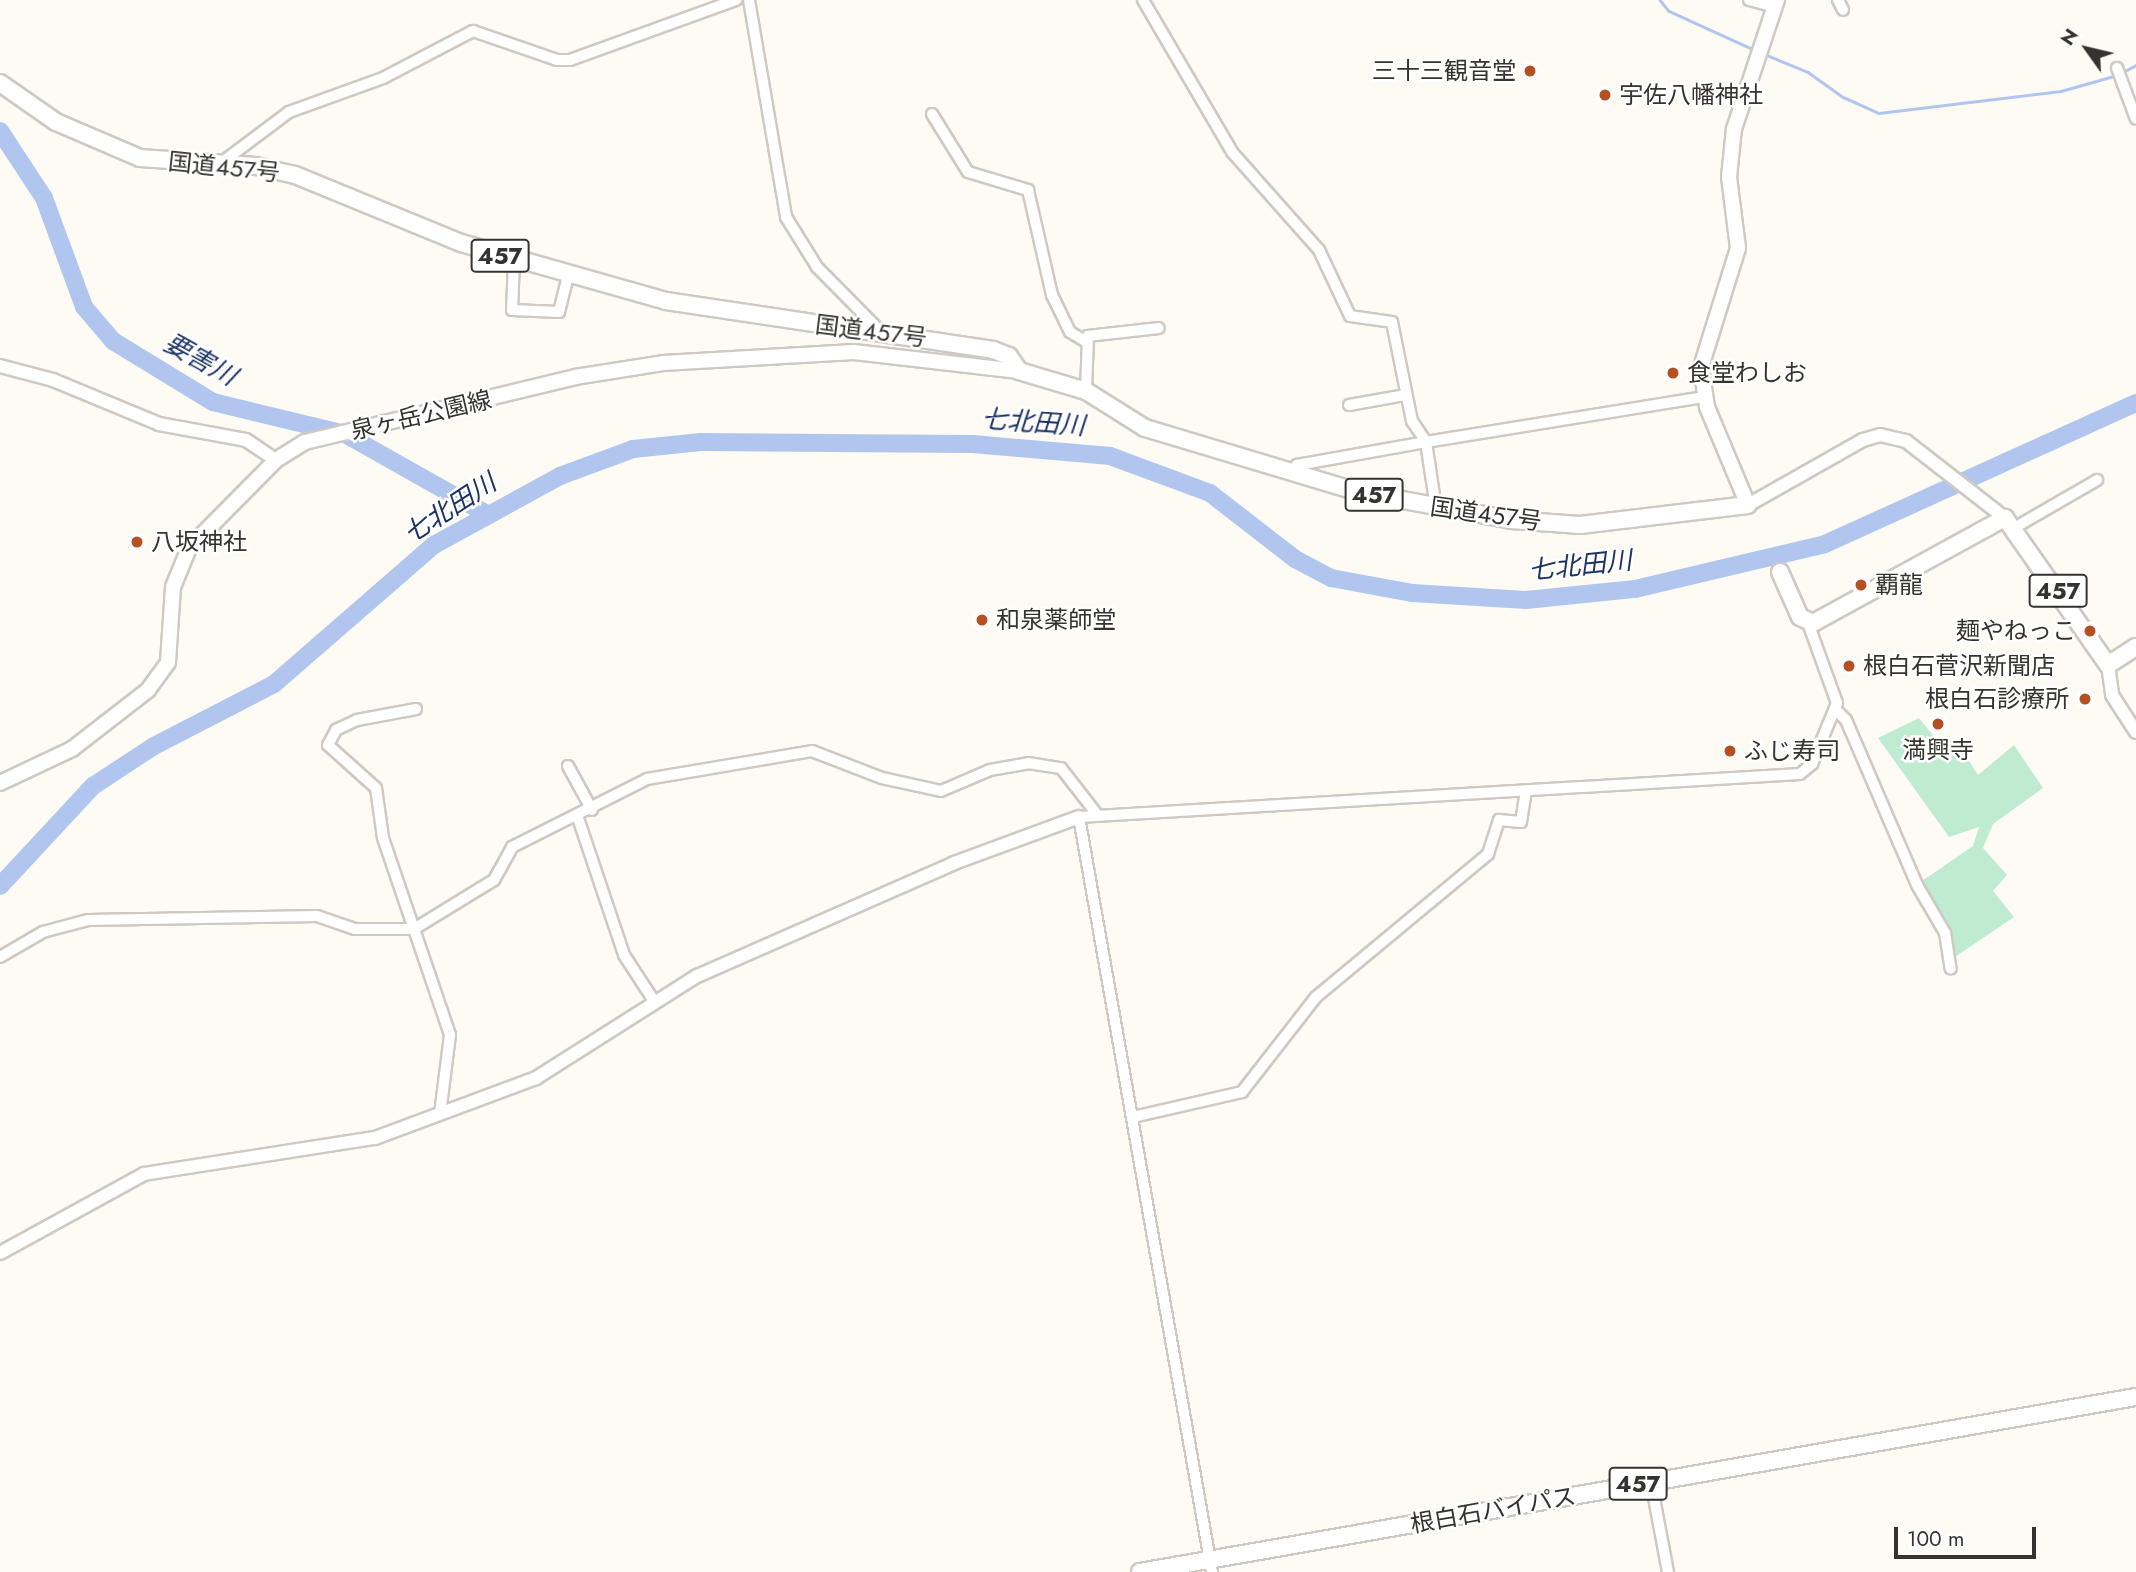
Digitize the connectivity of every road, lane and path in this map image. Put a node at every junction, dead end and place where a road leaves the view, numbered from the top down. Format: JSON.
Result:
{"nodes":[{"id":1,"x":736,"y":0,"type":"edge"},
{"id":2,"x":749,"y":0,"type":"edge"},
{"id":3,"x":1143,"y":0,"type":"edge"},
{"id":4,"x":1749,"y":0,"type":"edge"},
{"id":5,"x":1838,"y":0,"type":"edge"},
{"id":6,"x":1776,"y":4,"type":"edge"},
{"id":7,"x":1843,"y":10,"type":"dead end"},
{"id":8,"x":2118,"y":70,"type":"dead end"},
{"id":9,"x":0,"y":83,"type":"edge"},
{"id":10,"x":2136,"y":84,"type":"edge"},
{"id":11,"x":2124,"y":90,"type":"junction"},
{"id":12,"x":932,"y":114,"type":"dead end"},
{"id":13,"x":2136,"y":119,"type":"edge"},
{"id":14,"x":219,"y":164,"type":"junction"},
{"id":15,"x":514,"y":261,"type":"junction"},
{"id":16,"x":568,"y":277,"type":"junction"},
{"id":17,"x":1159,"y":328,"type":"dead end"},
{"id":18,"x":881,"y":332,"type":"junction"},
{"id":19,"x":1085,"y":341,"type":"junction"},
{"id":20,"x":0,"y":366,"type":"edge"},
{"id":21,"x":1019,"y":371,"type":"junction"},
{"id":22,"x":1086,"y":391,"type":"junction"},
{"id":23,"x":1406,"y":395,"type":"junction"},
{"id":24,"x":1704,"y":397,"type":"junction"},
{"id":25,"x":1349,"y":405,"type":"dead end"},
{"id":26,"x":1426,"y":442,"type":"junction"},
{"id":27,"x":276,"y":460,"type":"junction"},
{"id":28,"x":1289,"y":472,"type":"junction"},
{"id":29,"x":2096,"y":480,"type":"dead end"},
{"id":30,"x":1748,"y":505,"type":"junction"},
{"id":31,"x":1436,"y":508,"type":"junction"},
{"id":32,"x":2010,"y":523,"type":"junction"},
{"id":33,"x":1780,"y":572,"type":"dead end"},
{"id":34,"x":1808,"y":623,"type":"junction"},
{"id":35,"x":2136,"y":647,"type":"edge"},
{"id":36,"x":2108,"y":665,"type":"junction"},
{"id":37,"x":416,"y":709,"type":"dead end"},
{"id":38,"x":1837,"y":711,"type":"junction"},
{"id":39,"x":2136,"y":732,"type":"edge"},
{"id":40,"x":568,"y":766,"type":"dead end"},
{"id":41,"x":0,"y":783,"type":"edge"},
{"id":42,"x":1526,"y":791,"type":"junction"},
{"id":43,"x":592,"y":810,"type":"junction"},
{"id":44,"x":1096,"y":813,"type":"junction"},
{"id":45,"x":578,"y":815,"type":"junction"},
{"id":46,"x":1079,"y":817,"type":"junction"},
{"id":47,"x":414,"y":929,"type":"junction"},
{"id":48,"x":0,"y":957,"type":"edge"},
{"id":49,"x":1951,"y":969,"type":"dead end"},
{"id":50,"x":654,"y":1001,"type":"junction"},
{"id":51,"x":440,"y":1114,"type":"junction"},
{"id":52,"x":1133,"y":1117,"type":"junction"},
{"id":53,"x":0,"y":1253,"type":"edge"},
{"id":54,"x":2136,"y":1397,"type":"edge"},
{"id":55,"x":1651,"y":1482,"type":"junction"},
{"id":56,"x":1211,"y":1566,"type":"edge"},
{"id":57,"x":1140,"y":1572,"type":"edge"},
{"id":58,"x":1668,"y":1572,"type":"edge"}],
"edges":[{"from":1,"to":14,"type":"street"},
{"from":2,"to":18,"type":"street"},
{"from":3,"to":23,"type":"street"},
{"from":4,"to":6,"type":"street"},
{"from":5,"to":7,"type":"street"},
{"from":6,"to":24,"type":"main road"},
{"from":8,"to":11,"type":"street"},
{"from":9,"to":14,"type":"highway","name":"国道457号","number":"457"},
{"from":10,"to":11,"type":"street"},
{"from":11,"to":13,"type":"street"},
{"from":12,"to":19,"type":"street"},
{"from":14,"to":15,"type":"highway","name":"国道457号","number":"457"},
{"from":15,"to":16,"type":"highway","name":"国道457号","number":"457"},
{"from":15,"to":16,"type":"street"},
{"from":16,"to":18,"type":"highway","name":"国道457号","number":"457"},
{"from":17,"to":19,"type":"street"},
{"from":18,"to":21,"type":"highway","name":"国道457号","number":"457"},
{"from":19,"to":22,"type":"street"},
{"from":20,"to":27,"type":"street"},
{"from":21,"to":22,"type":"highway","name":"国道457号","number":"457"},
{"from":21,"to":27,"type":"main road","name":"泉ヶ岳公園線"},
{"from":22,"to":28,"type":"highway","name":"国道457号","number":"457"},
{"from":23,"to":25,"type":"street"},
{"from":23,"to":26,"type":"street"},
{"from":24,"to":26,"type":"street"},
{"from":24,"to":30,"type":"main road"},
{"from":26,"to":28,"type":"street"},
{"from":26,"to":31,"type":"street"},
{"from":27,"to":41,"type":"main road","name":"泉ヶ岳公園線"},
{"from":28,"to":31,"type":"highway","name":"国道457号","number":"457"},
{"from":29,"to":32,"type":"street"},
{"from":30,"to":31,"type":"highway","name":"国道457号","number":"457"},
{"from":30,"to":32,"type":"street"},
{"from":32,"to":34,"type":"highway"},
{"from":32,"to":36,"type":"highway","number":"457"},
{"from":33,"to":34,"type":"highway"},
{"from":34,"to":38,"type":"street"},
{"from":35,"to":36,"type":"highway"},
{"from":36,"to":39,"type":"street"},
{"from":37,"to":47,"type":"street"},
{"from":38,"to":42,"type":"street"},
{"from":38,"to":49,"type":"street"},
{"from":40,"to":43,"type":"street"},
{"from":42,"to":44,"type":"street"},
{"from":42,"to":52,"type":"street"},
{"from":43,"to":44,"type":"street"},
{"from":43,"to":45,"type":"street"},
{"from":44,"to":46,"type":"street"},
{"from":45,"to":47,"type":"street"},
{"from":45,"to":50,"type":"street"},
{"from":46,"to":50,"type":"street"},
{"from":46,"to":52,"type":"street"},
{"from":47,"to":48,"type":"street"},
{"from":47,"to":51,"type":"street"},
{"from":50,"to":51,"type":"street"},
{"from":51,"to":53,"type":"street"},
{"from":52,"to":56,"type":"street"},
{"from":54,"to":55,"type":"highway","name":"根白石バイパス","number":"457"},
{"from":55,"to":56,"type":"highway","name":"根白石バイパス","number":"457"},
{"from":55,"to":58,"type":"street"},
{"from":56,"to":57,"type":"highway","name":"根白石バイパス","number":"457"}]}
